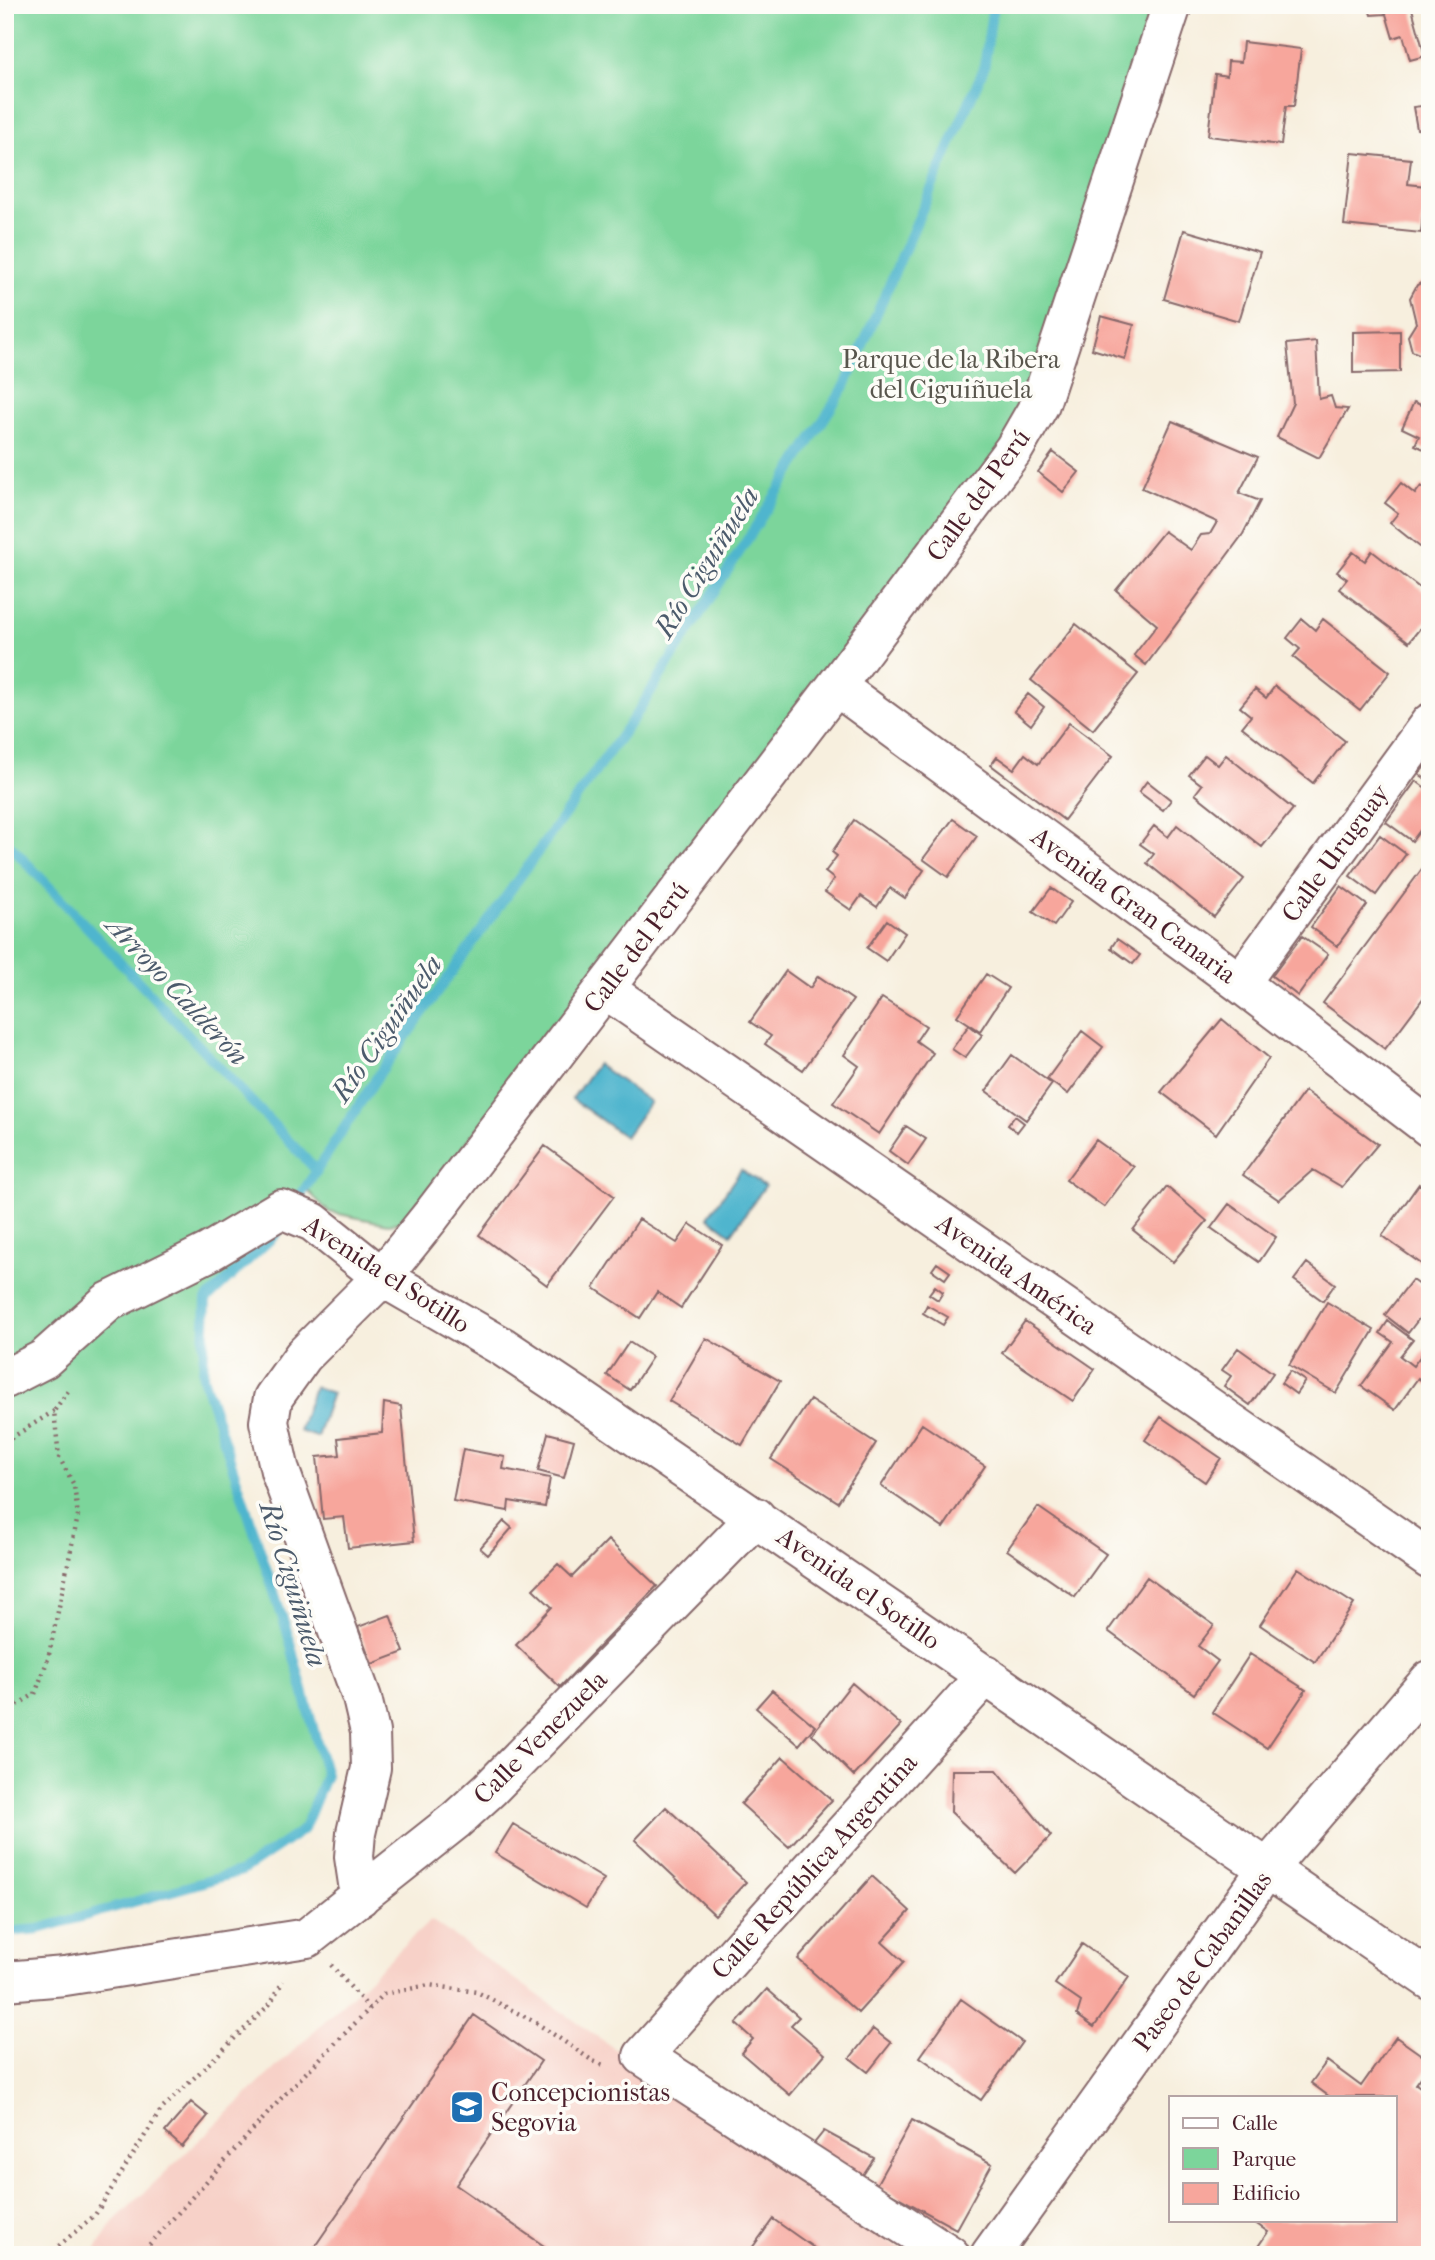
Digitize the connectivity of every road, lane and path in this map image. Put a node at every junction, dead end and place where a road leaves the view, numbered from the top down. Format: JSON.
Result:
{"nodes":[{"id":1,"x":1172,"y":5,"type":"edge"},
{"id":2,"x":836,"y":686,"type":"junction"},
{"id":3,"x":1430,"y":723,"type":"edge"},
{"id":4,"x":1240,"y":984,"type":"junction"},
{"id":5,"x":605,"y":989,"type":"junction"},
{"id":6,"x":1430,"y":1128,"type":"edge"},
{"id":7,"x":382,"y":1277,"type":"junction"},
{"id":8,"x":5,"y":1379,"type":"edge"},
{"id":9,"x":70,"y":1389,"type":"dead end"},
{"id":10,"x":54,"y":1411,"type":"junction"},
{"id":11,"x":5,"y":1442,"type":"edge"},
{"id":12,"x":756,"y":1517,"type":"junction"},
{"id":13,"x":1430,"y":1560,"type":"edge"},
{"id":14,"x":986,"y":1675,"type":"junction"},
{"id":15,"x":1430,"y":1680,"type":"edge"},
{"id":16,"x":5,"y":1712,"type":"edge"},
{"id":17,"x":1267,"y":1869,"type":"junction"},
{"id":18,"x":360,"y":1897,"type":"junction"},
{"id":19,"x":307,"y":1938,"type":"junction"},
{"id":20,"x":1430,"y":1980,"type":"edge"},
{"id":21,"x":5,"y":1981,"type":"edge"},
{"id":22,"x":370,"y":2009,"type":"junction"},
{"id":23,"x":643,"y":2056,"type":"junction"},
{"id":24,"x":48,"y":2255,"type":"edge"},
{"id":25,"x":140,"y":2255,"type":"edge"},
{"id":26,"x":950,"y":2255,"type":"edge"},
{"id":27,"x":990,"y":2255,"type":"edge"}],
"edges":[{"from":1,"to":2,"type":"street","name":"Calle del Perú"},
{"from":2,"to":4,"type":"street","name":"Avenida Gran Canaria"},
{"from":2,"to":5,"type":"street","name":"Calle del Perú"},
{"from":3,"to":4,"type":"street","name":"Calle Uruguay"},
{"from":4,"to":6,"type":"street","name":"Avenida Gran Canaria"},
{"from":5,"to":7,"type":"street","name":"Calle del Perú"},
{"from":5,"to":13,"type":"street","name":"Avenida América"},
{"from":7,"to":8,"type":"street","name":"Avenida el Sotillo"},
{"from":7,"to":12,"type":"street","name":"Avenida el Sotillo"},
{"from":7,"to":18,"type":"street","name":"Calle del Perú"},
{"from":9,"to":10,"type":"path"},
{"from":10,"to":11,"type":"path"},
{"from":10,"to":16,"type":"path"},
{"from":12,"to":14,"type":"street","name":"Avenida el Sotillo"},
{"from":12,"to":18,"type":"street","name":"Calle Venezuela"},
{"from":14,"to":17,"type":"street","name":"Avenida el Sotillo"},
{"from":14,"to":23,"type":"street","name":"Calle República Argentina"},
{"from":15,"to":17,"type":"street","name":"Paseo de Cabanillas"},
{"from":17,"to":20,"type":"street","name":"Avenida el Sotillo"},
{"from":17,"to":27,"type":"street","name":"Paseo de Cabanillas"},
{"from":18,"to":19,"type":"street","name":"Calle Venezuela"},
{"from":19,"to":21,"type":"street"},
{"from":19,"to":22,"type":"path"},
{"from":19,"to":24,"type":"path"},
{"from":22,"to":23,"type":"path"},
{"from":22,"to":25,"type":"path"},
{"from":23,"to":26,"type":"street"}]}
